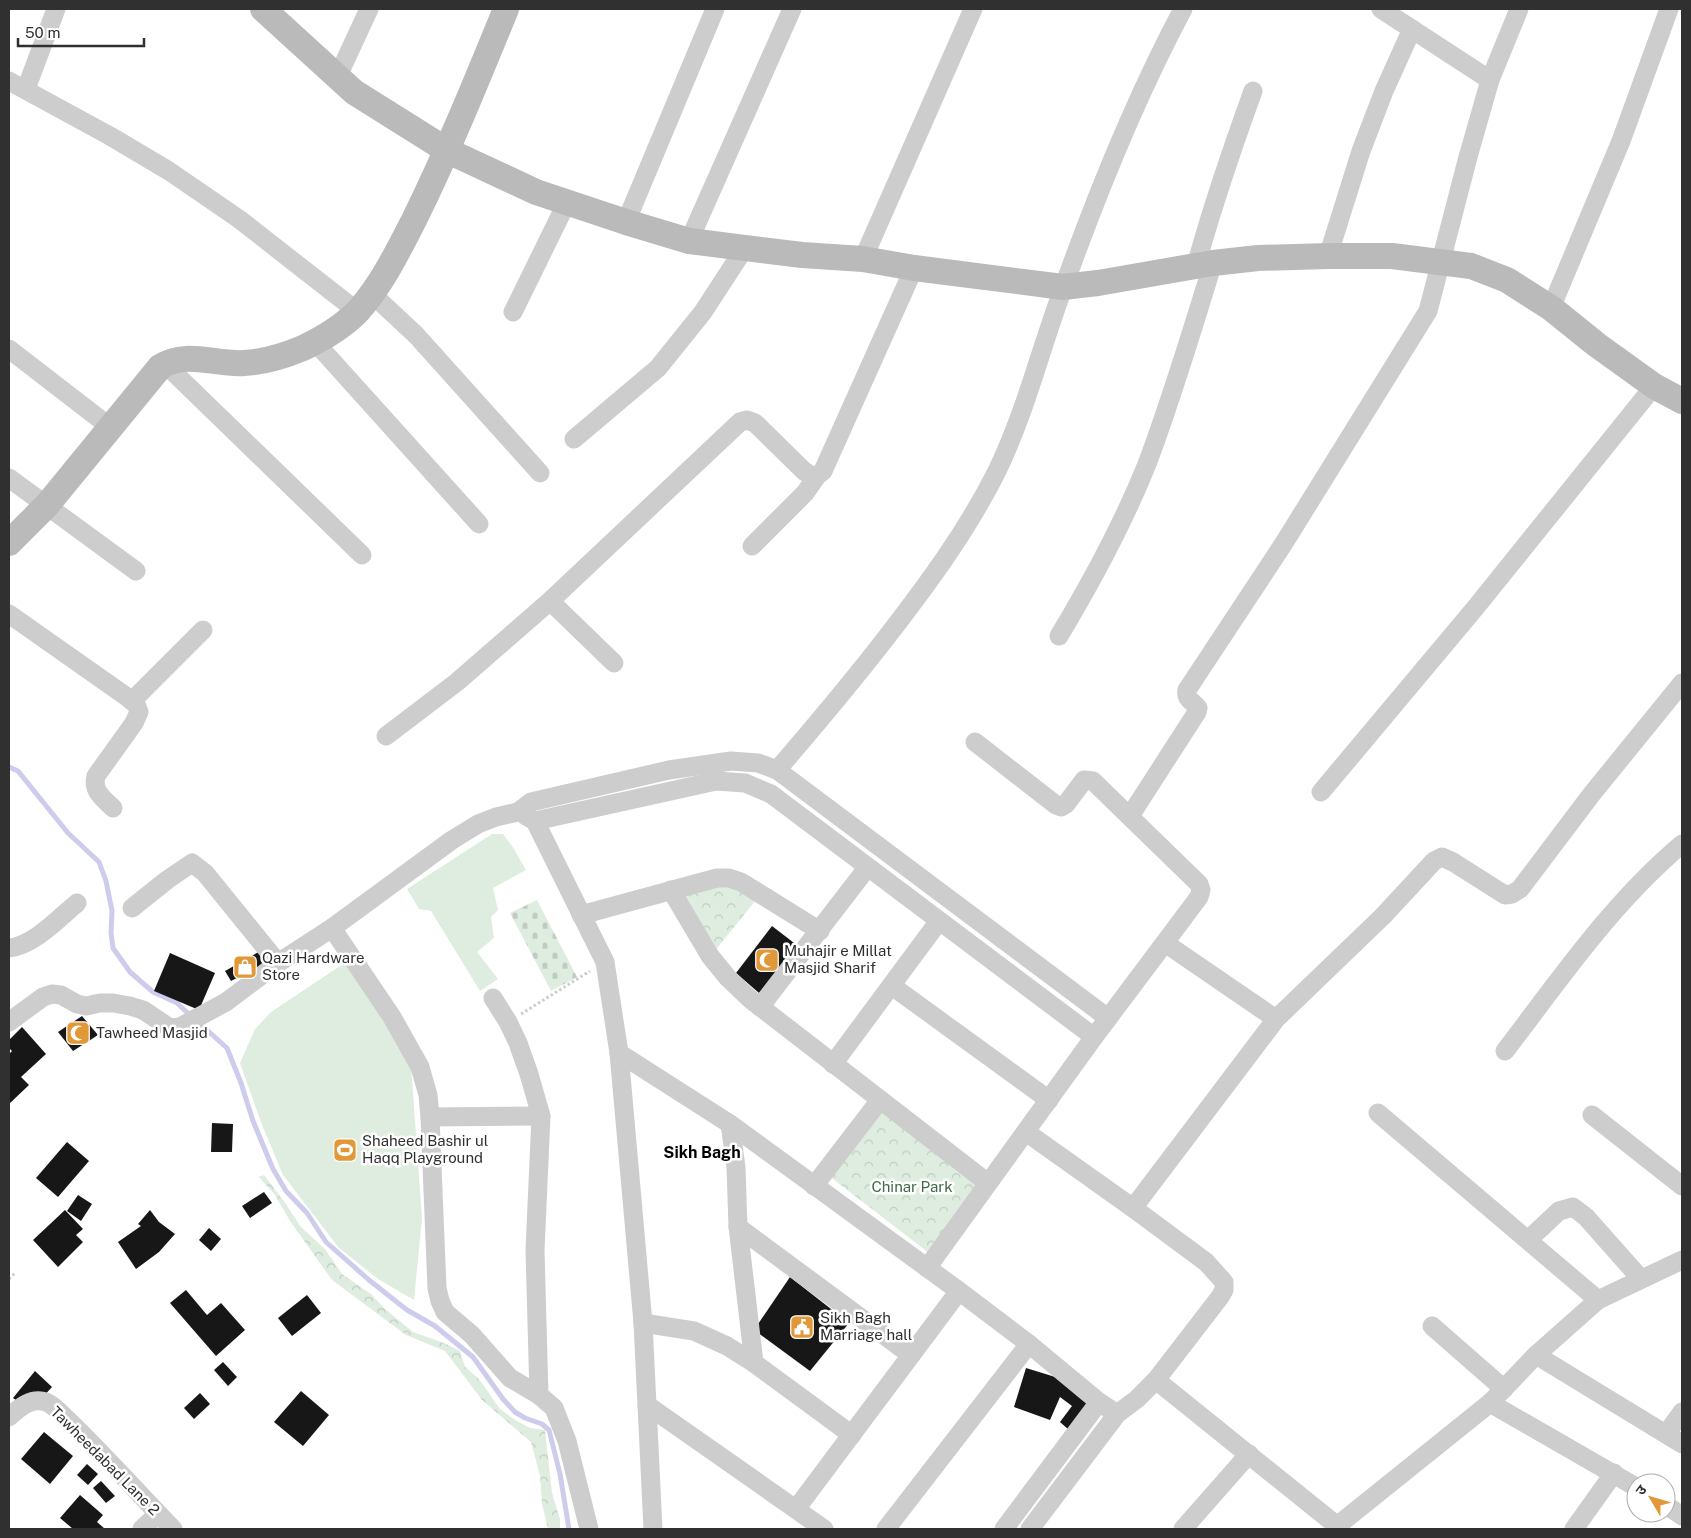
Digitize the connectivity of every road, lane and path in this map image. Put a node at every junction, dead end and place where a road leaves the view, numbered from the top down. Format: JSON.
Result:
{"nodes":[{"id":1,"x":56,"y":9,"type":"edge"},
{"id":2,"x":263,"y":9,"type":"edge"},
{"id":3,"x":369,"y":9,"type":"edge"},
{"id":4,"x":506,"y":9,"type":"edge"},
{"id":5,"x":715,"y":9,"type":"edge"},
{"id":6,"x":792,"y":9,"type":"edge"},
{"id":7,"x":973,"y":9,"type":"edge"},
{"id":8,"x":1183,"y":9,"type":"edge"},
{"id":9,"x":1381,"y":9,"type":"edge"},
{"id":10,"x":1519,"y":9,"type":"edge"},
{"id":11,"x":1670,"y":9,"type":"edge"},
{"id":12,"x":1412,"y":29,"type":"junction"},
{"id":13,"x":338,"y":76,"type":"junction"},
{"id":14,"x":1490,"y":80,"type":"junction"},
{"id":15,"x":9,"y":81,"type":"edge"},
{"id":16,"x":26,"y":89,"type":"junction"},
{"id":17,"x":1253,"y":91,"type":"dead end"},
{"id":18,"x":448,"y":151,"type":"junction"},
{"id":19,"x":566,"y":202,"type":"junction"},
{"id":20,"x":626,"y":222,"type":"junction"},
{"id":21,"x":689,"y":240,"type":"junction"},
{"id":22,"x":744,"y":249,"type":"junction"},
{"id":23,"x":1328,"y":256,"type":"junction"},
{"id":24,"x":863,"y":258,"type":"junction"},
{"id":25,"x":1440,"y":262,"type":"junction"},
{"id":26,"x":1204,"y":264,"type":"junction"},
{"id":27,"x":914,"y":268,"type":"junction"},
{"id":28,"x":1063,"y":287,"type":"junction"},
{"id":29,"x":365,"y":303,"type":"junction"},
{"id":30,"x":1551,"y":308,"type":"junction"},
{"id":31,"x":513,"y":312,"type":"dead end"},
{"id":32,"x":315,"y":342,"type":"junction"},
{"id":33,"x":9,"y":349,"type":"edge"},
{"id":34,"x":165,"y":364,"type":"junction"},
{"id":35,"x":1654,"y":386,"type":"junction"},
{"id":36,"x":1682,"y":401,"type":"edge"},
{"id":37,"x":110,"y":427,"type":"junction"},
{"id":38,"x":574,"y":439,"type":"dead end"},
{"id":39,"x":540,"y":473,"type":"dead end"},
{"id":40,"x":817,"y":476,"type":"junction"},
{"id":41,"x":9,"y":478,"type":"edge"},
{"id":42,"x":48,"y":505,"type":"junction"},
{"id":43,"x":479,"y":524,"type":"dead end"},
{"id":44,"x":9,"y":543,"type":"edge"},
{"id":45,"x":752,"y":546,"type":"dead end"},
{"id":46,"x":362,"y":555,"type":"dead end"},
{"id":47,"x":136,"y":571,"type":"dead end"},
{"id":48,"x":550,"y":601,"type":"junction"},
{"id":49,"x":9,"y":614,"type":"edge"},
{"id":50,"x":203,"y":630,"type":"dead end"},
{"id":51,"x":1059,"y":636,"type":"dead end"},
{"id":52,"x":614,"y":663,"type":"dead end"},
{"id":53,"x":1682,"y":683,"type":"edge"},
{"id":54,"x":132,"y":701,"type":"junction"},
{"id":55,"x":386,"y":736,"type":"dead end"},
{"id":56,"x":975,"y":742,"type":"dead end"},
{"id":57,"x":778,"y":770,"type":"junction"},
{"id":58,"x":1320,"y":792,"type":"dead end"},
{"id":59,"x":112,"y":808,"type":"dead end"},
{"id":60,"x":518,"y":812,"type":"junction"},
{"id":61,"x":1130,"y":816,"type":"junction"},
{"id":62,"x":535,"y":821,"type":"junction"},
{"id":63,"x":1682,"y":844,"type":"edge"},
{"id":64,"x":867,"y":868,"type":"junction"},
{"id":65,"x":671,"y":890,"type":"junction"},
{"id":66,"x":77,"y":903,"type":"dead end"},
{"id":67,"x":132,"y":908,"type":"dead end"},
{"id":68,"x":581,"y":915,"type":"junction"},
{"id":69,"x":939,"y":922,"type":"junction"},
{"id":70,"x":332,"y":928,"type":"junction"},
{"id":71,"x":820,"y":931,"type":"junction"},
{"id":72,"x":1165,"y":943,"type":"junction"},
{"id":73,"x":9,"y":948,"type":"edge"},
{"id":74,"x":278,"y":962,"type":"junction"},
{"id":75,"x":605,"y":962,"type":"junction"},
{"id":76,"x":892,"y":986,"type":"junction"},
{"id":77,"x":494,"y":998,"type":"dead end"},
{"id":78,"x":760,"y":1007,"type":"junction"},
{"id":79,"x":1108,"y":1018,"type":"junction"},
{"id":80,"x":1276,"y":1019,"type":"junction"},
{"id":81,"x":9,"y":1022,"type":"edge"},
{"id":82,"x":508,"y":1022,"type":"junction"},
{"id":83,"x":1094,"y":1037,"type":"junction"},
{"id":84,"x":1505,"y":1051,"type":"dead end"},
{"id":85,"x":619,"y":1053,"type":"junction"},
{"id":86,"x":834,"y":1064,"type":"junction"},
{"id":87,"x":880,"y":1100,"type":"junction"},
{"id":88,"x":1049,"y":1100,"type":"junction"},
{"id":89,"x":1378,"y":1113,"type":"dead end"},
{"id":90,"x":1592,"y":1115,"type":"dead end"},
{"id":91,"x":540,"y":1116,"type":"junction"},
{"id":92,"x":430,"y":1117,"type":"junction"},
{"id":93,"x":730,"y":1124,"type":"junction"},
{"id":94,"x":1026,"y":1132,"type":"junction"},
{"id":95,"x":988,"y":1184,"type":"junction"},
{"id":96,"x":814,"y":1186,"type":"junction"},
{"id":97,"x":1682,"y":1186,"type":"edge"},
{"id":98,"x":1133,"y":1208,"type":"junction"},
{"id":99,"x":738,"y":1226,"type":"junction"},
{"id":100,"x":1528,"y":1240,"type":"junction"},
{"id":101,"x":1682,"y":1260,"type":"edge"},
{"id":102,"x":927,"y":1268,"type":"junction"},
{"id":103,"x":16,"y":1272,"type":"dead end"},
{"id":104,"x":9,"y":1279,"type":"edge"},
{"id":105,"x":1642,"y":1279,"type":"junction"},
{"id":106,"x":960,"y":1291,"type":"junction"},
{"id":107,"x":1598,"y":1300,"type":"junction"},
{"id":108,"x":643,"y":1323,"type":"junction"},
{"id":109,"x":1432,"y":1326,"type":"dead end"},
{"id":110,"x":1029,"y":1344,"type":"junction"},
{"id":111,"x":911,"y":1355,"type":"junction"},
{"id":112,"x":1536,"y":1355,"type":"junction"},
{"id":113,"x":754,"y":1363,"type":"junction"},
{"id":114,"x":1156,"y":1380,"type":"junction"},
{"id":115,"x":1504,"y":1389,"type":"junction"},
{"id":116,"x":539,"y":1395,"type":"junction"},
{"id":117,"x":1099,"y":1402,"type":"junction"},
{"id":118,"x":1490,"y":1403,"type":"junction"},
{"id":119,"x":647,"y":1405,"type":"junction"},
{"id":120,"x":1682,"y":1412,"type":"edge"},
{"id":121,"x":1117,"y":1414,"type":"junction"},
{"id":122,"x":9,"y":1417,"type":"edge"},
{"id":123,"x":1666,"y":1434,"type":"junction"},
{"id":124,"x":852,"y":1435,"type":"junction"},
{"id":125,"x":1682,"y":1444,"type":"edge"},
{"id":126,"x":1249,"y":1454,"type":"junction"},
{"id":127,"x":1614,"y":1473,"type":"junction"},
{"id":128,"x":1626,"y":1481,"type":"edge"},
{"id":129,"x":796,"y":1509,"type":"junction"},
{"id":130,"x":158,"y":1514,"type":"junction"},
{"id":131,"x":657,"y":1526,"type":"edge"},
{"id":132,"x":1339,"y":1527,"type":"edge"},
{"id":133,"x":142,"y":1529,"type":"edge"},
{"id":134,"x":173,"y":1529,"type":"edge"},
{"id":135,"x":588,"y":1529,"type":"edge"},
{"id":136,"x":824,"y":1529,"type":"edge"},
{"id":137,"x":886,"y":1529,"type":"edge"},
{"id":138,"x":1004,"y":1529,"type":"edge"},
{"id":139,"x":1030,"y":1529,"type":"edge"},
{"id":140,"x":1183,"y":1529,"type":"edge"},
{"id":141,"x":1574,"y":1529,"type":"edge"}],
"edges":[{"from":1,"to":16,"type":"street"},
{"from":2,"to":13,"type":"street"},
{"from":3,"to":13,"type":"street"},
{"from":4,"to":18,"type":"street"},
{"from":5,"to":20,"type":"street"},
{"from":6,"to":21,"type":"street"},
{"from":7,"to":24,"type":"street"},
{"from":8,"to":28,"type":"street"},
{"from":9,"to":12,"type":"street"},
{"from":10,"to":14,"type":"street"},
{"from":11,"to":30,"type":"street"},
{"from":12,"to":14,"type":"street"},
{"from":12,"to":23,"type":"street"},
{"from":13,"to":18,"type":"street"},
{"from":14,"to":25,"type":"street"},
{"from":15,"to":16,"type":"street"},
{"from":16,"to":29,"type":"street"},
{"from":17,"to":26,"type":"street"},
{"from":18,"to":19,"type":"street"},
{"from":18,"to":29,"type":"street"},
{"from":19,"to":20,"type":"street"},
{"from":19,"to":31,"type":"street"},
{"from":20,"to":21,"type":"street"},
{"from":21,"to":22,"type":"street"},
{"from":22,"to":24,"type":"street"},
{"from":22,"to":38,"type":"street"},
{"from":23,"to":25,"type":"street"},
{"from":23,"to":26,"type":"street"},
{"from":24,"to":27,"type":"street"},
{"from":25,"to":30,"type":"street"},
{"from":25,"to":61,"type":"street"},
{"from":26,"to":28,"type":"street"},
{"from":26,"to":51,"type":"street"},
{"from":27,"to":28,"type":"street"},
{"from":27,"to":40,"type":"street"},
{"from":28,"to":57,"type":"street"},
{"from":29,"to":32,"type":"street"},
{"from":29,"to":39,"type":"street"},
{"from":30,"to":35,"type":"street"},
{"from":32,"to":34,"type":"street"},
{"from":32,"to":43,"type":"street"},
{"from":33,"to":37,"type":"street"},
{"from":34,"to":37,"type":"street"},
{"from":34,"to":46,"type":"street"},
{"from":35,"to":36,"type":"street"},
{"from":35,"to":58,"type":"street"},
{"from":37,"to":42,"type":"street"},
{"from":40,"to":45,"type":"street"},
{"from":40,"to":48,"type":"street"},
{"from":41,"to":42,"type":"street"},
{"from":42,"to":44,"type":"street"},
{"from":42,"to":47,"type":"street"},
{"from":48,"to":52,"type":"street"},
{"from":48,"to":55,"type":"street"},
{"from":49,"to":54,"type":"street"},
{"from":50,"to":54,"type":"street"},
{"from":53,"to":80,"type":"street"},
{"from":54,"to":59,"type":"street"},
{"from":56,"to":61,"type":"street"},
{"from":57,"to":60,"type":"street"},
{"from":57,"to":79,"type":"street"},
{"from":60,"to":62,"type":"street"},
{"from":60,"to":70,"type":"street"},
{"from":61,"to":72,"type":"street"},
{"from":62,"to":64,"type":"street"},
{"from":62,"to":68,"type":"street"},
{"from":63,"to":84,"type":"street"},
{"from":64,"to":69,"type":"street"},
{"from":64,"to":71,"type":"street"},
{"from":65,"to":68,"type":"street"},
{"from":65,"to":71,"type":"street"},
{"from":65,"to":78,"type":"street"},
{"from":66,"to":73,"type":"street"},
{"from":67,"to":74,"type":"street"},
{"from":68,"to":75,"type":"street"},
{"from":69,"to":76,"type":"street"},
{"from":69,"to":83,"type":"street"},
{"from":70,"to":74,"type":"street"},
{"from":70,"to":92,"type":"street"},
{"from":71,"to":78,"type":"street"},
{"from":72,"to":79,"type":"street"},
{"from":72,"to":80,"type":"street"},
{"from":74,"to":81,"type":"street"},
{"from":75,"to":82,"type":"path"},
{"from":75,"to":85,"type":"street"},
{"from":76,"to":86,"type":"street"},
{"from":76,"to":88,"type":"street"},
{"from":77,"to":82,"type":"street"},
{"from":78,"to":86,"type":"street"},
{"from":79,"to":83,"type":"street"},
{"from":80,"to":98,"type":"street"},
{"from":82,"to":91,"type":"street"},
{"from":83,"to":88,"type":"street"},
{"from":85,"to":93,"type":"street"},
{"from":85,"to":108,"type":"street"},
{"from":86,"to":87,"type":"street"},
{"from":87,"to":95,"type":"street"},
{"from":87,"to":96,"type":"street"},
{"from":88,"to":94,"type":"street"},
{"from":89,"to":100,"type":"street"},
{"from":90,"to":97,"type":"street"},
{"from":91,"to":92,"type":"street"},
{"from":91,"to":116,"type":"street"},
{"from":92,"to":116,"type":"street"},
{"from":93,"to":96,"type":"street"},
{"from":93,"to":99,"type":"street"},
{"from":94,"to":95,"type":"street"},
{"from":94,"to":98,"type":"street"},
{"from":95,"to":102,"type":"street"},
{"from":96,"to":102,"type":"street"},
{"from":98,"to":114,"type":"street"},
{"from":99,"to":111,"type":"street"},
{"from":99,"to":113,"type":"street"},
{"from":100,"to":105,"type":"street"},
{"from":100,"to":107,"type":"street"},
{"from":101,"to":105,"type":"street"},
{"from":102,"to":106,"type":"street"},
{"from":103,"to":104,"type":"path"},
{"from":105,"to":107,"type":"street"},
{"from":106,"to":110,"type":"street"},
{"from":106,"to":111,"type":"street"},
{"from":107,"to":112,"type":"street"},
{"from":108,"to":113,"type":"street"},
{"from":108,"to":119,"type":"street"},
{"from":109,"to":115,"type":"street"},
{"from":110,"to":117,"type":"street"},
{"from":110,"to":137,"type":"street"},
{"from":111,"to":124,"type":"street"},
{"from":112,"to":115,"type":"street"},
{"from":112,"to":123,"type":"street"},
{"from":113,"to":124,"type":"street"},
{"from":114,"to":121,"type":"street"},
{"from":114,"to":126,"type":"street"},
{"from":115,"to":118,"type":"street"},
{"from":116,"to":135,"type":"street"},
{"from":117,"to":121,"type":"street"},
{"from":117,"to":138,"type":"street"},
{"from":118,"to":127,"type":"street"},
{"from":118,"to":132,"type":"street"},
{"from":119,"to":129,"type":"street"},
{"from":119,"to":131,"type":"street"},
{"from":120,"to":123,"type":"street"},
{"from":121,"to":139,"type":"street"},
{"from":122,"to":130,"type":"street","name":"Tawheedabad Lane 2"},
{"from":123,"to":125,"type":"street"},
{"from":124,"to":129,"type":"street"},
{"from":126,"to":132,"type":"street"},
{"from":126,"to":140,"type":"street"},
{"from":127,"to":128,"type":"street"},
{"from":127,"to":141,"type":"street"},
{"from":129,"to":136,"type":"street"},
{"from":130,"to":133,"type":"street"},
{"from":130,"to":134,"type":"street","name":"Tawheedabad Lane 2"}]}
